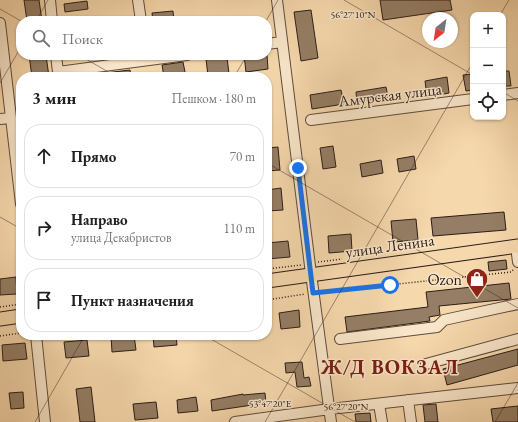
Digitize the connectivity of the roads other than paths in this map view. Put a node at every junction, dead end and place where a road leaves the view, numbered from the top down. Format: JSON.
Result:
{"nodes":[{"id":1,"x":50,"y":0,"type":"edge"},
{"id":2,"x":138,"y":0,"type":"edge"},
{"id":3,"x":277,"y":0,"type":"edge"},
{"id":4,"x":52,"y":16,"type":"edge"},
{"id":5,"x":140,"y":16,"type":"edge"},
{"id":6,"x":0,"y":23,"type":"edge"},
{"id":7,"x":282,"y":42,"type":"junction"},
{"id":8,"x":272,"y":43,"type":"edge"},
{"id":9,"x":57,"y":60,"type":"edge"},
{"id":10,"x":133,"y":60,"type":"edge"},
{"id":11,"x":58,"y":72,"type":"edge"},
{"id":12,"x":58,"y":72,"type":"edge"},
{"id":13,"x":518,"y":93,"type":"edge"},
{"id":14,"x":506,"y":95,"type":"edge"},
{"id":15,"x":470,"y":99,"type":"edge"},
{"id":16,"x":11,"y":118,"type":"junction"},
{"id":17,"x":0,"y":120,"type":"edge"},
{"id":18,"x":311,"y":120,"type":"dead end"},
{"id":19,"x":16,"y":161,"type":"edge"},
{"id":20,"x":517,"y":246,"type":"edge"},
{"id":21,"x":516,"y":265,"type":"edge"},
{"id":22,"x":311,"y":274,"type":"junction"},
{"id":23,"x":272,"y":280,"type":"edge"},
{"id":24,"x":518,"y":304,"type":"edge"},
{"id":25,"x":16,"y":317,"type":"edge"},
{"id":26,"x":0,"y":319,"type":"edge"},
{"id":27,"x":340,"y":339,"type":"dead end"},
{"id":28,"x":518,"y":339,"type":"edge"},
{"id":29,"x":37,"y":340,"type":"edge"},
{"id":30,"x":426,"y":364,"type":"dead end"},
{"id":31,"x":518,"y":388,"type":"edge"},
{"id":32,"x":408,"y":400,"type":"junction"},
{"id":33,"x":379,"y":404,"type":"junction"},
{"id":34,"x":330,"y":410,"type":"junction"},
{"id":35,"x":45,"y":422,"type":"edge"},
{"id":36,"x":235,"y":422,"type":"edge"},
{"id":37,"x":331,"y":422,"type":"edge"},
{"id":38,"x":382,"y":422,"type":"edge"},
{"id":39,"x":411,"y":422,"type":"edge"}],
"edges":[{"from":1,"to":4,"type":"street"},
{"from":2,"to":5,"type":"street"},
{"from":3,"to":7,"type":"street"},
{"from":6,"to":16,"type":"street"},
{"from":7,"to":8,"type":"street"},
{"from":7,"to":22,"type":"street"},
{"from":9,"to":12,"type":"street"},
{"from":10,"to":11,"type":"street"},
{"from":13,"to":14,"type":"street"},
{"from":15,"to":18,"type":"street","name":"Амурская улица"},
{"from":16,"to":17,"type":"street"},
{"from":16,"to":19,"type":"street"},
{"from":20,"to":21,"type":"street"},
{"from":20,"to":22,"type":"main road","name":"улица Ленина"},
{"from":22,"to":23,"type":"main road","name":"улица Ленина"},
{"from":22,"to":34,"type":"street"},
{"from":24,"to":27,"type":"street"},
{"from":25,"to":26,"type":"main road"},
{"from":28,"to":30,"type":"street"},
{"from":29,"to":35,"type":"street"},
{"from":31,"to":32,"type":"street"},
{"from":32,"to":33,"type":"street"},
{"from":32,"to":39,"type":"street"},
{"from":33,"to":34,"type":"street"},
{"from":33,"to":38,"type":"street"},
{"from":34,"to":36,"type":"street"},
{"from":34,"to":37,"type":"street"}]}
